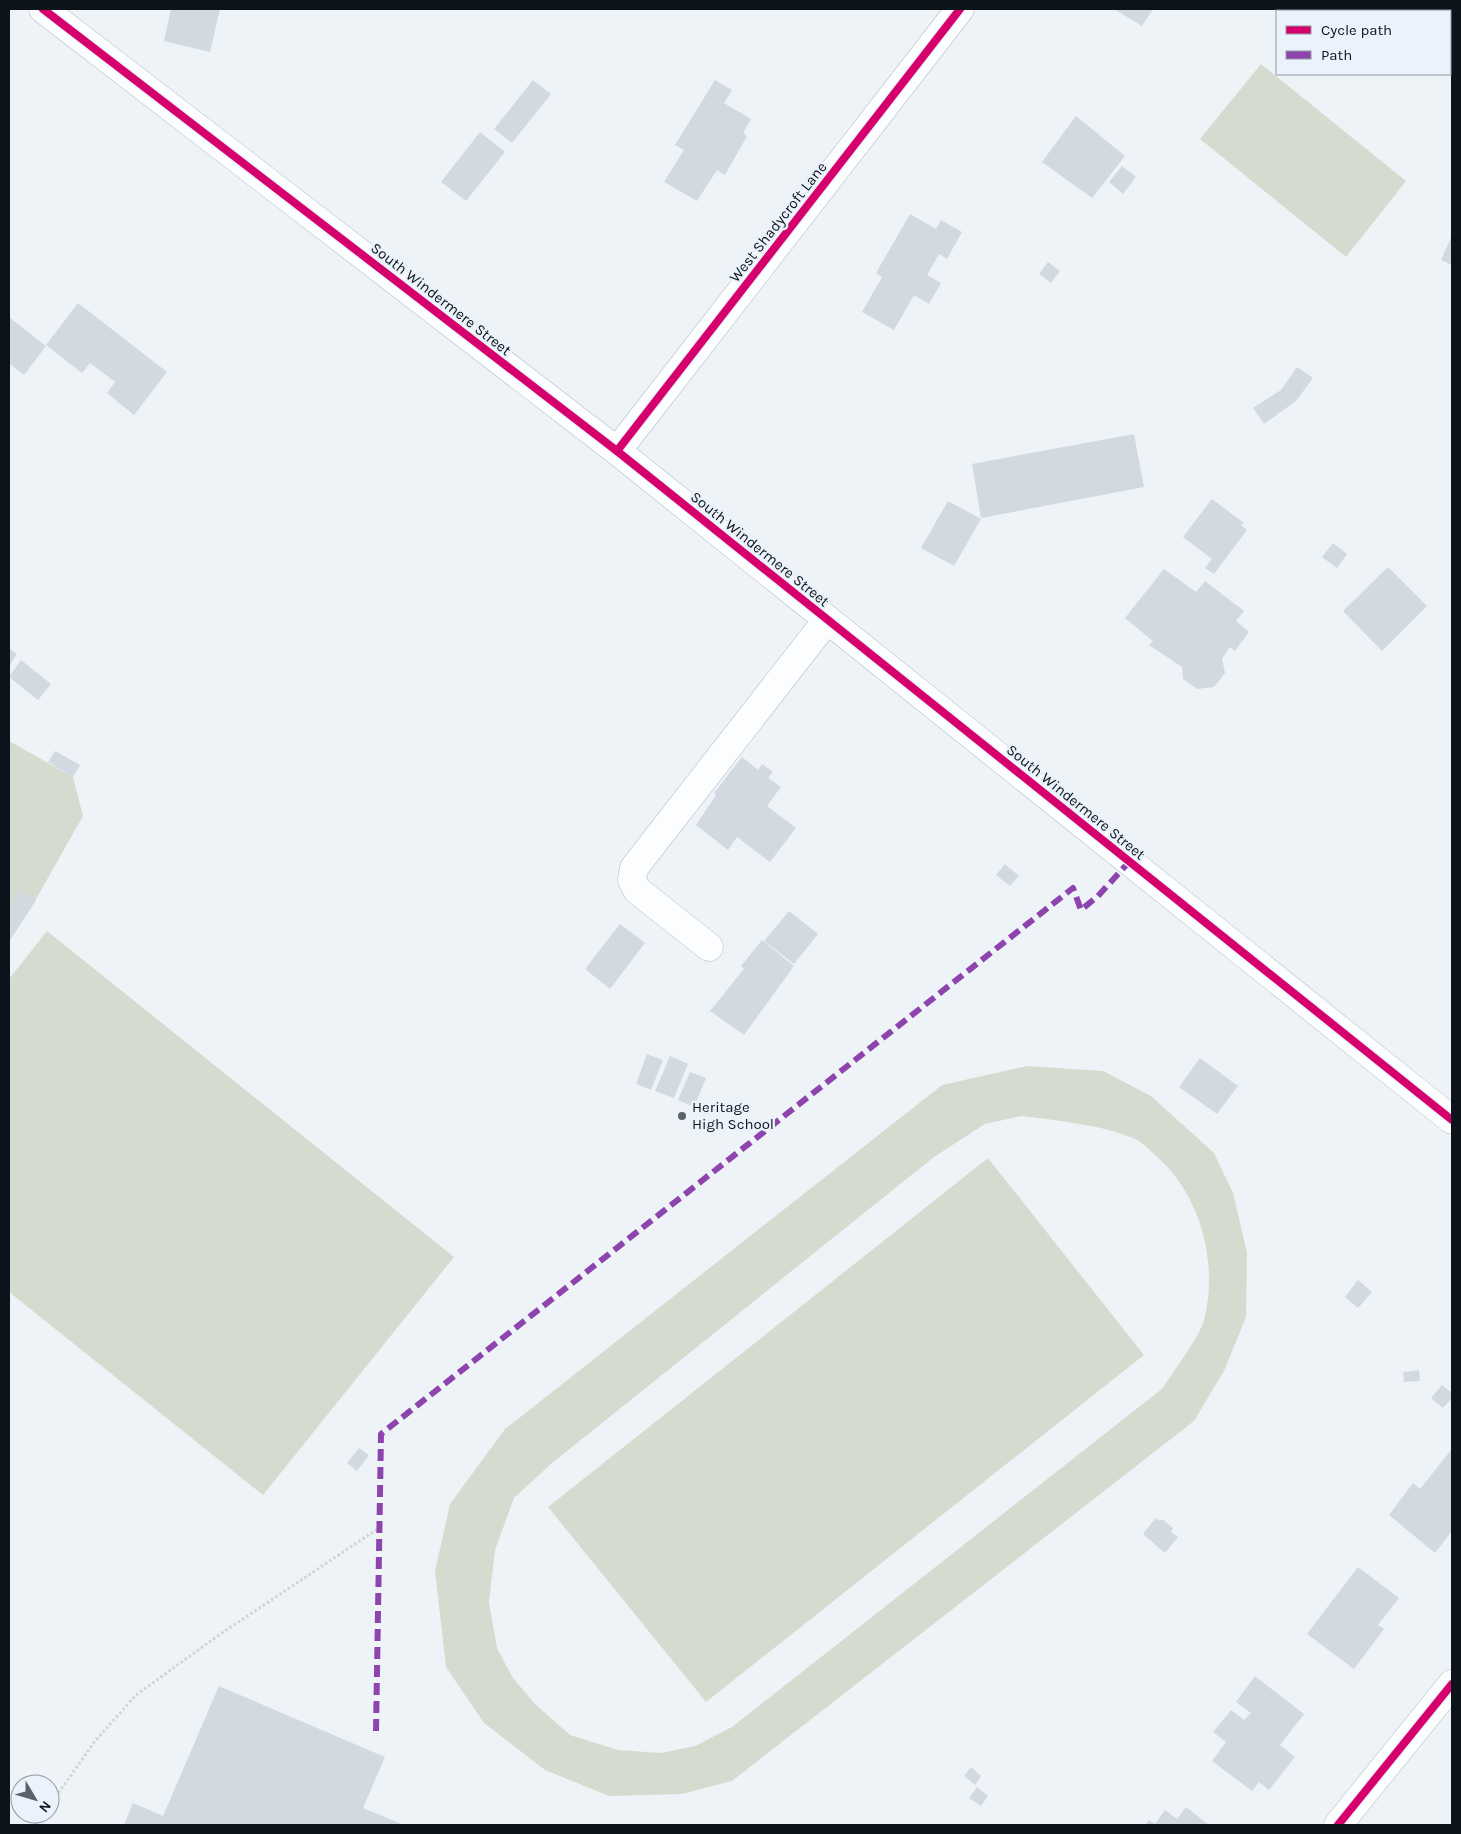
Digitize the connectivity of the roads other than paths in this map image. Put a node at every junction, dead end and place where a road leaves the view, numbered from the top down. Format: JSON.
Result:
{"nodes":[{"id":1,"x":43,"y":9,"type":"edge"},
{"id":2,"x":960,"y":9,"type":"edge"},
{"id":3,"x":617,"y":451,"type":"junction"},
{"id":4,"x":827,"y":620,"type":"junction"},
{"id":5,"x":709,"y":947,"type":"dead end"},
{"id":6,"x":1452,"y":1120,"type":"edge"},
{"id":7,"x":1452,"y":1684,"type":"edge"},
{"id":8,"x":1338,"y":1825,"type":"edge"}],
"edges":[{"from":1,"to":3,"type":"street","name":"South Windermere Street"},
{"from":2,"to":3,"type":"street","name":"West Shadycroft Lane"},
{"from":3,"to":4,"type":"street","name":"South Windermere Street"},
{"from":4,"to":5,"type":"street"},
{"from":4,"to":6,"type":"street","name":"South Windermere Street"},
{"from":7,"to":8,"type":"street"}]}
